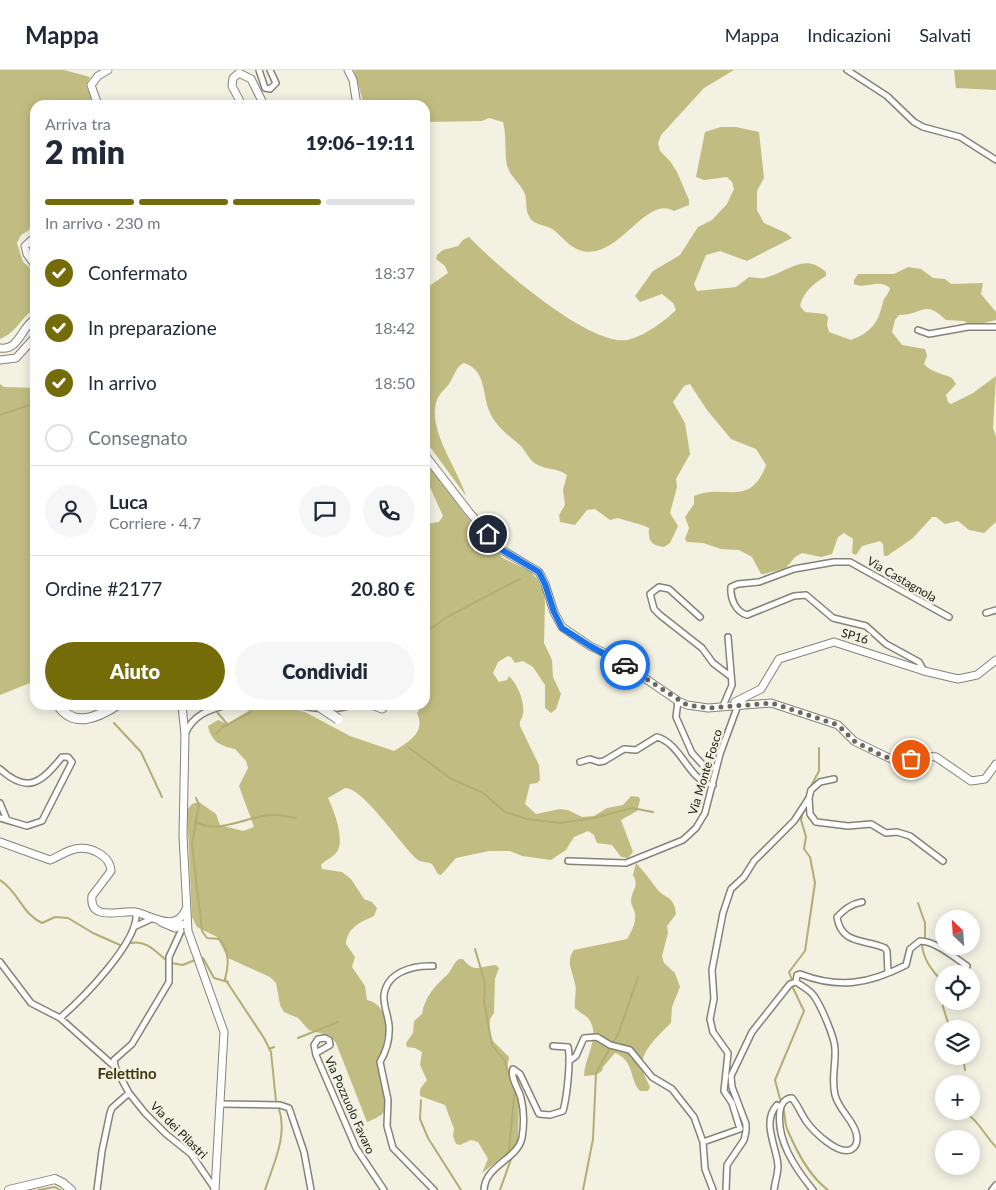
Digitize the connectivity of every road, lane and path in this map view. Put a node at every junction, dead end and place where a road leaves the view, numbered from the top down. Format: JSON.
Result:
{"nodes":[{"id":1,"x":108,"y":70,"type":"edge"},
{"id":2,"x":259,"y":70,"type":"edge"},
{"id":3,"x":270,"y":70,"type":"edge"},
{"id":4,"x":348,"y":70,"type":"edge"},
{"id":5,"x":847,"y":70,"type":"edge"},
{"id":6,"x":247,"y":73,"type":"edge"},
{"id":7,"x":96,"y":100,"type":"edge"},
{"id":8,"x":239,"y":100,"type":"edge"},
{"id":9,"x":261,"y":100,"type":"edge"},
{"id":10,"x":356,"y":100,"type":"edge"},
{"id":11,"x":996,"y":160,"type":"edge"},
{"id":12,"x":30,"y":241,"type":"edge"},
{"id":13,"x":30,"y":258,"type":"edge"},
{"id":14,"x":30,"y":323,"type":"edge"},
{"id":15,"x":996,"y":327,"type":"edge"},
{"id":16,"x":918,"y":330,"type":"dead end"},
{"id":17,"x":30,"y":343,"type":"edge"},
{"id":18,"x":0,"y":348,"type":"edge"},
{"id":19,"x":0,"y":360,"type":"edge"},
{"id":20,"x":430,"y":461,"type":"edge"},
{"id":21,"x":996,"y":610,"type":"edge"},
{"id":22,"x":986,"y":613,"type":"dead end"},
{"id":23,"x":700,"y":617,"type":"dead end"},
{"id":24,"x":949,"y":617,"type":"dead end"},
{"id":25,"x":728,"y":637,"type":"dead end"},
{"id":26,"x":996,"y":660,"type":"edge"},
{"id":27,"x":924,"y":670,"type":"junction"},
{"id":28,"x":730,"y":676,"type":"junction"},
{"id":29,"x":678,"y":701,"type":"junction"},
{"id":30,"x":738,"y":704,"type":"junction"},
{"id":31,"x":723,"y":706,"type":"junction"},
{"id":32,"x":63,"y":710,"type":"edge"},
{"id":33,"x":108,"y":710,"type":"edge"},
{"id":34,"x":182,"y":710,"type":"edge"},
{"id":35,"x":214,"y":710,"type":"edge"},
{"id":36,"x":324,"y":710,"type":"edge"},
{"id":37,"x":341,"y":722,"type":"dead end"},
{"id":38,"x":185,"y":735,"type":"junction"},
{"id":39,"x":580,"y":762,"type":"dead end"},
{"id":40,"x":996,"y":764,"type":"edge"},
{"id":41,"x":716,"y":768,"type":"junction"},
{"id":42,"x":0,"y":769,"type":"edge"},
{"id":43,"x":834,"y":779,"type":"dead end"},
{"id":44,"x":712,"y":785,"type":"junction"},
{"id":45,"x":809,"y":798,"type":"junction"},
{"id":46,"x":0,"y":803,"type":"edge"},
{"id":47,"x":0,"y":818,"type":"edge"},
{"id":48,"x":7,"y":820,"type":"junction"},
{"id":49,"x":0,"y":842,"type":"edge"},
{"id":50,"x":568,"y":861,"type":"dead end"},
{"id":51,"x":943,"y":861,"type":"dead end"},
{"id":52,"x":862,"y":902,"type":"dead end"},
{"id":53,"x":187,"y":906,"type":"junction"},
{"id":54,"x":136,"y":912,"type":"junction"},
{"id":55,"x":151,"y":919,"type":"junction"},
{"id":56,"x":176,"y":920,"type":"junction"},
{"id":57,"x":161,"y":922,"type":"junction"},
{"id":58,"x":187,"y":922,"type":"junction"},
{"id":59,"x":135,"y":927,"type":"junction"},
{"id":60,"x":178,"y":929,"type":"junction"},
{"id":61,"x":190,"y":936,"type":"junction"},
{"id":62,"x":0,"y":962,"type":"edge"},
{"id":63,"x":966,"y":965,"type":"edge"},
{"id":64,"x":433,"y":966,"type":"dead end"},
{"id":65,"x":888,"y":973,"type":"junction"},
{"id":66,"x":796,"y":982,"type":"junction"},
{"id":67,"x":60,"y":1018,"type":"junction"},
{"id":68,"x":553,"y":1046,"type":"dead end"},
{"id":69,"x":316,"y":1053,"type":"dead end"},
{"id":70,"x":569,"y":1061,"type":"junction"},
{"id":71,"x":115,"y":1067,"type":"junction"},
{"id":72,"x":129,"y":1093,"type":"junction"},
{"id":73,"x":221,"y":1104,"type":"junction"},
{"id":74,"x":780,"y":1107,"type":"junction"},
{"id":75,"x":740,"y":1129,"type":"junction"},
{"id":76,"x":743,"y":1138,"type":"junction"},
{"id":77,"x":703,"y":1142,"type":"junction"},
{"id":78,"x":996,"y":1185,"type":"edge"},
{"id":79,"x":24,"y":1188,"type":"edge"},
{"id":80,"x":9,"y":1190,"type":"edge"},
{"id":81,"x":70,"y":1190,"type":"edge"},
{"id":82,"x":97,"y":1190,"type":"edge"},
{"id":83,"x":216,"y":1190,"type":"edge"},
{"id":84,"x":311,"y":1190,"type":"edge"},
{"id":85,"x":384,"y":1190,"type":"edge"},
{"id":86,"x":434,"y":1190,"type":"edge"},
{"id":87,"x":484,"y":1190,"type":"edge"},
{"id":88,"x":713,"y":1190,"type":"edge"},
{"id":89,"x":726,"y":1190,"type":"edge"},
{"id":90,"x":774,"y":1190,"type":"edge"},
{"id":91,"x":813,"y":1190,"type":"edge"},
{"id":92,"x":992,"y":1190,"type":"edge"}],
"edges":[{"from":1,"to":7,"type":"street"},
{"from":2,"to":3,"type":"street"},
{"from":4,"to":10,"type":"street"},
{"from":5,"to":11,"type":"street"},
{"from":6,"to":8,"type":"street"},
{"from":6,"to":9,"type":"street"},
{"from":12,"to":13,"type":"street"},
{"from":14,"to":18,"type":"street"},
{"from":15,"to":16,"type":"street"},
{"from":17,"to":19,"type":"street"},
{"from":20,"to":29,"type":"street"},
{"from":21,"to":22,"type":"street"},
{"from":23,"to":28,"type":"street"},
{"from":24,"to":27,"type":"street","name":"Via Castagnola"},
{"from":25,"to":28,"type":"street"},
{"from":26,"to":27,"type":"street","name":"SP16","number":"SP16"},
{"from":27,"to":31,"type":"street","name":"SP16","number":"SP16"},
{"from":28,"to":31,"type":"street"},
{"from":29,"to":31,"type":"street"},
{"from":29,"to":41,"type":"street"},
{"from":30,"to":31,"type":"street"},
{"from":30,"to":40,"type":"street"},
{"from":30,"to":41,"type":"street","name":"Via Monte Fosco"},
{"from":32,"to":33,"type":"highway"},
{"from":34,"to":38,"type":"street"},
{"from":35,"to":38,"type":"street"},
{"from":36,"to":37,"type":"highway","bridge":true},
{"from":38,"to":53,"type":"street"},
{"from":39,"to":44,"type":"street"},
{"from":41,"to":44,"type":"street","name":"Via Monte Fosco"},
{"from":42,"to":48,"type":"street"},
{"from":43,"to":45,"type":"street"},
{"from":44,"to":50,"type":"street","name":"Via Monte Fosco"},
{"from":45,"to":51,"type":"street"},
{"from":45,"to":75,"type":"street"},
{"from":46,"to":48,"type":"street"},
{"from":47,"to":48,"type":"street"},
{"from":49,"to":54,"type":"street"},
{"from":52,"to":65,"type":"street"},
{"from":53,"to":56,"type":"street"},
{"from":53,"to":58,"type":"street"},
{"from":54,"to":55,"type":"street"},
{"from":54,"to":59,"type":"street"},
{"from":55,"to":57,"type":"street"},
{"from":55,"to":59,"type":"street"},
{"from":56,"to":57,"type":"street"},
{"from":56,"to":58,"type":"street"},
{"from":57,"to":60,"type":"street"},
{"from":58,"to":60,"type":"street"},
{"from":58,"to":61,"type":"street"},
{"from":59,"to":67,"type":"street"},
{"from":60,"to":61,"type":"street"},
{"from":60,"to":71,"type":"street"},
{"from":61,"to":73,"type":"street"},
{"from":62,"to":67,"type":"street","name":"Via dei Pilastri"},
{"from":63,"to":65,"type":"street"},
{"from":64,"to":86,"type":"street"},
{"from":65,"to":66,"type":"street"},
{"from":66,"to":74,"type":"street"},
{"from":66,"to":76,"type":"street"},
{"from":67,"to":71,"type":"street","name":"Via dei Pilastri"},
{"from":68,"to":70,"type":"street"},
{"from":69,"to":85,"type":"street","name":"Via Pozzuolo Favaro"},
{"from":70,"to":77,"type":"street"},
{"from":70,"to":87,"type":"street"},
{"from":71,"to":72,"type":"street","name":"Via dei Pilastri"},
{"from":72,"to":82,"type":"street"},
{"from":72,"to":83,"type":"street","name":"Via dei Pilastri"},
{"from":73,"to":83,"type":"street"},
{"from":73,"to":84,"type":"street"},
{"from":74,"to":90,"type":"street"},
{"from":74,"to":91,"type":"street"},
{"from":75,"to":76,"type":"street"},
{"from":75,"to":77,"type":"street"},
{"from":76,"to":89,"type":"street"},
{"from":77,"to":88,"type":"street"},
{"from":78,"to":92,"type":"street"},
{"from":79,"to":80,"type":"main road"},
{"from":79,"to":81,"type":"main road"}]}
